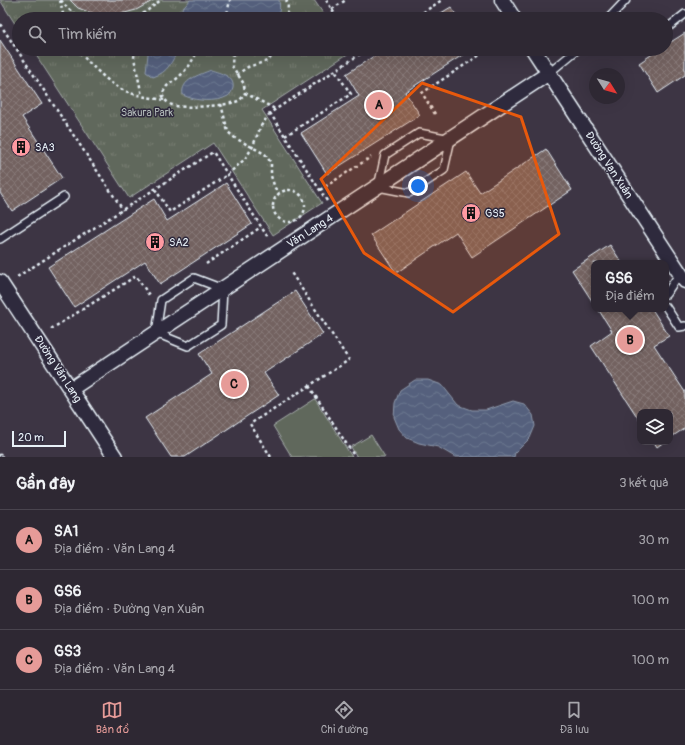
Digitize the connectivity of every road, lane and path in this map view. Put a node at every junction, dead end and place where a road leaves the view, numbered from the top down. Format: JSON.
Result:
{"nodes":[{"id":1,"x":61,"y":0,"type":"edge"},
{"id":2,"x":161,"y":0,"type":"edge"},
{"id":3,"x":230,"y":0,"type":"edge"},
{"id":4,"x":286,"y":0,"type":"edge"},
{"id":5,"x":326,"y":0,"type":"edge"},
{"id":6,"x":346,"y":0,"type":"edge"},
{"id":7,"x":442,"y":0,"type":"edge"},
{"id":8,"x":502,"y":0,"type":"edge"},
{"id":9,"x":626,"y":0,"type":"edge"},
{"id":10,"x":332,"y":9,"type":"junction"},
{"id":11,"x":63,"y":12,"type":"edge"},
{"id":12,"x":71,"y":12,"type":"edge"},
{"id":13,"x":146,"y":12,"type":"edge"},
{"id":14,"x":227,"y":12,"type":"edge"},
{"id":15,"x":287,"y":12,"type":"edge"},
{"id":16,"x":334,"y":12,"type":"edge"},
{"id":17,"x":424,"y":12,"type":"edge"},
{"id":18,"x":510,"y":12,"type":"edge"},
{"id":19,"x":615,"y":12,"type":"edge"},
{"id":20,"x":685,"y":14,"type":"edge"},
{"id":21,"x":673,"y":23,"type":"edge"},
{"id":22,"x":0,"y":24,"type":"edge"},
{"id":23,"x":12,"y":42,"type":"edge"},
{"id":24,"x":21,"y":56,"type":"edge"},
{"id":25,"x":83,"y":56,"type":"edge"},
{"id":26,"x":134,"y":56,"type":"edge"},
{"id":27,"x":195,"y":56,"type":"edge"},
{"id":28,"x":233,"y":56,"type":"edge"},
{"id":29,"x":272,"y":56,"type":"edge"},
{"id":30,"x":358,"y":56,"type":"edge"},
{"id":31,"x":478,"y":56,"type":"edge"},
{"id":32,"x":538,"y":56,"type":"edge"},
{"id":33,"x":570,"y":56,"type":"edge"},
{"id":34,"x":335,"y":71,"type":"junction"},
{"id":35,"x":549,"y":73,"type":"junction"},
{"id":36,"x":237,"y":75,"type":"junction"},
{"id":37,"x":245,"y":92,"type":"junction"},
{"id":38,"x":142,"y":96,"type":"junction"},
{"id":39,"x":165,"y":100,"type":"junction"},
{"id":40,"x":221,"y":104,"type":"junction"},
{"id":41,"x":276,"y":110,"type":"junction"},
{"id":42,"x":270,"y":113,"type":"junction"},
{"id":43,"x":435,"y":114,"type":"dead end"},
{"id":44,"x":285,"y":136,"type":"junction"},
{"id":45,"x":451,"y":139,"type":"junction"},
{"id":46,"x":252,"y":148,"type":"junction"},
{"id":47,"x":372,"y":157,"type":"dead end"},
{"id":48,"x":227,"y":175,"type":"junction"},
{"id":49,"x":378,"y":186,"type":"junction"},
{"id":50,"x":155,"y":189,"type":"junction"},
{"id":51,"x":320,"y":190,"type":"junction"},
{"id":52,"x":279,"y":193,"type":"junction"},
{"id":53,"x":64,"y":197,"type":"dead end"},
{"id":54,"x":330,"y":205,"type":"dead end"},
{"id":55,"x":123,"y":210,"type":"junction"},
{"id":56,"x":261,"y":227,"type":"junction"},
{"id":57,"x":0,"y":239,"type":"edge"},
{"id":58,"x":272,"y":243,"type":"dead end"},
{"id":59,"x":206,"y":264,"type":"dead end"},
{"id":60,"x":290,"y":271,"type":"dead end"},
{"id":61,"x":17,"y":277,"type":"dead end"},
{"id":62,"x":682,"y":277,"type":"edge"},
{"id":63,"x":0,"y":282,"type":"edge"},
{"id":64,"x":223,"y":289,"type":"junction"},
{"id":65,"x":669,"y":291,"type":"edge"},
{"id":66,"x":150,"y":296,"type":"dead end"},
{"id":67,"x":669,"y":312,"type":"edge"},
{"id":68,"x":685,"y":326,"type":"edge"},
{"id":69,"x":51,"y":329,"type":"dead end"},
{"id":70,"x":156,"y":333,"type":"junction"},
{"id":71,"x":309,"y":386,"type":"junction"},
{"id":72,"x":71,"y":389,"type":"junction"},
{"id":73,"x":114,"y":457,"type":"edge"},
{"id":74,"x":271,"y":457,"type":"edge"},
{"id":75,"x":355,"y":457,"type":"edge"}],
"edges":[{"from":1,"to":11,"type":"path"},
{"from":1,"to":12,"type":"path"},
{"from":2,"to":13,"type":"path"},
{"from":3,"to":14,"type":"path"},
{"from":4,"to":15,"type":"path"},
{"from":5,"to":10,"type":"path"},
{"from":6,"to":10,"type":"path"},
{"from":7,"to":17,"type":"path"},
{"from":8,"to":18,"type":"street"},
{"from":9,"to":19,"type":"lane"},
{"from":10,"to":16,"type":"path"},
{"from":20,"to":21,"type":"lane"},
{"from":22,"to":23,"type":"path"},
{"from":24,"to":55,"type":"path"},
{"from":25,"to":38,"type":"path"},
{"from":26,"to":38,"type":"path"},
{"from":27,"to":39,"type":"path"},
{"from":28,"to":36,"type":"path"},
{"from":29,"to":36,"type":"path"},
{"from":30,"to":34,"type":"path"},
{"from":31,"to":43,"type":"path"},
{"from":32,"to":35,"type":"street","name":"Đường Vạn Xuân"},
{"from":33,"to":35,"type":"lane"},
{"from":34,"to":41,"type":"path"},
{"from":34,"to":44,"type":"path"},
{"from":35,"to":45,"type":"street","name":"Văn Lang 4"},
{"from":35,"to":62,"type":"street","name":"Đường Vạn Xuân"},
{"from":36,"to":37,"type":"path"},
{"from":37,"to":40,"type":"path"},
{"from":37,"to":41,"type":"path"},
{"from":38,"to":39,"type":"path"},
{"from":39,"to":40,"type":"path"},
{"from":40,"to":46,"type":"path"},
{"from":41,"to":42,"type":"path"},
{"from":42,"to":44,"type":"path"},
{"from":42,"to":46,"type":"path"},
{"from":44,"to":51,"type":"path"},
{"from":45,"to":49,"type":"street","name":"Văn Lang 4"},
{"from":45,"to":49,"type":"lane"},
{"from":45,"to":49,"type":"lane"},
{"from":46,"to":48,"type":"path"},
{"from":46,"to":52,"type":"path"},
{"from":47,"to":51,"type":"path"},
{"from":48,"to":50,"type":"path"},
{"from":48,"to":50,"type":"path"},
{"from":48,"to":56,"type":"path"},
{"from":49,"to":64,"type":"street","name":"Văn Lang 4"},
{"from":50,"to":55,"type":"path"},
{"from":51,"to":54,"type":"path"},
{"from":52,"to":52,"type":"path"},
{"from":53,"to":57,"type":"lane"},
{"from":55,"to":61,"type":"path"},
{"from":56,"to":58,"type":"path"},
{"from":56,"to":59,"type":"path"},
{"from":60,"to":71,"type":"path"},
{"from":62,"to":65,"type":"lane"},
{"from":63,"to":72,"type":"street","name":"Đường Văn Lang"},
{"from":64,"to":70,"type":"street","name":"Văn Lang 4"},
{"from":64,"to":70,"type":"lane"},
{"from":64,"to":70,"type":"lane"},
{"from":66,"to":69,"type":"path"},
{"from":67,"to":68,"type":"lane"},
{"from":70,"to":72,"type":"street","name":"Văn Lang 4"},
{"from":71,"to":74,"type":"path"},
{"from":71,"to":75,"type":"path"},
{"from":72,"to":73,"type":"street","name":"Đường Văn Lang"}]}
